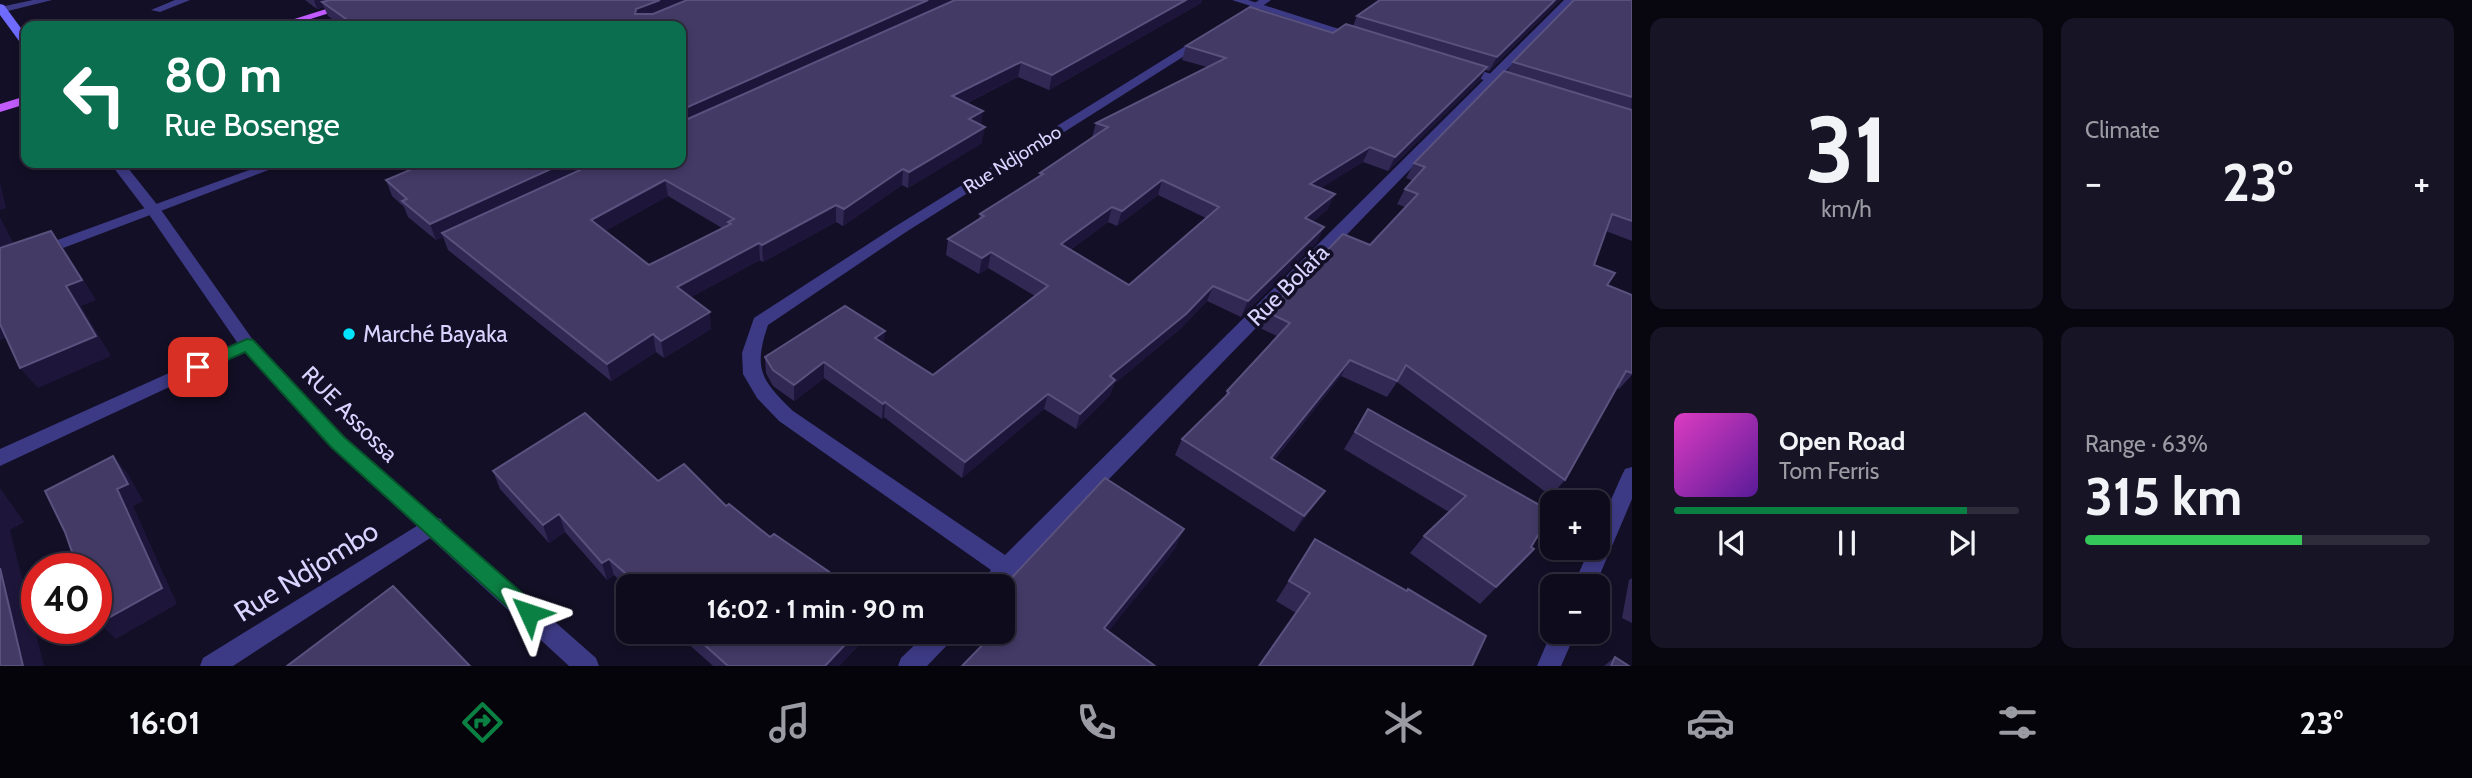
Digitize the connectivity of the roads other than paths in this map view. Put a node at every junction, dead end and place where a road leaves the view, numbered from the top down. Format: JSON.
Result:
{"nodes":[{"id":1,"x":47,"y":0,"type":"edge"},
{"id":2,"x":185,"y":0,"type":"edge"},
{"id":3,"x":366,"y":0,"type":"edge"},
{"id":4,"x":1237,"y":0,"type":"edge"},
{"id":5,"x":1570,"y":0,"type":"edge"},
{"id":6,"x":1262,"y":3,"type":"edge"},
{"id":7,"x":1,"y":9,"type":"edge"},
{"id":8,"x":156,"y":9,"type":"dead end"},
{"id":9,"x":294,"y":21,"type":"edge"},
{"id":10,"x":21,"y":36,"type":"edge"},
{"id":11,"x":1375,"y":42,"type":"edge"},
{"id":12,"x":1453,"y":66,"type":"edge"},
{"id":13,"x":1492,"y":79,"type":"junction"},
{"id":14,"x":1530,"y":90,"type":"edge"},
{"id":15,"x":21,"y":102,"type":"edge"},
{"id":16,"x":0,"y":108,"type":"edge"},
{"id":17,"x":121,"y":168,"type":"edge"},
{"id":18,"x":267,"y":168,"type":"edge"},
{"id":19,"x":154,"y":210,"type":"junction"},
{"id":20,"x":0,"y":267,"type":"edge"},
{"id":21,"x":247,"y":344,"type":"junction"},
{"id":22,"x":0,"y":458,"type":"edge"},
{"id":23,"x":1632,"y":475,"type":"edge"},
{"id":24,"x":433,"y":525,"type":"junction"},
{"id":25,"x":1007,"y":569,"type":"junction"},
{"id":26,"x":1002,"y":574,"type":"edge"},
{"id":27,"x":1589,"y":574,"type":"edge"},
{"id":28,"x":932,"y":644,"type":"edge"},
{"id":29,"x":1559,"y":644,"type":"edge"},
{"id":30,"x":212,"y":666,"type":"edge"},
{"id":31,"x":587,"y":666,"type":"edge"},
{"id":32,"x":910,"y":666,"type":"edge"},
{"id":33,"x":1549,"y":666,"type":"edge"}],
"edges":[{"from":1,"to":7,"type":"street"},
{"from":2,"to":8,"type":"street"},
{"from":3,"to":9,"type":"main road"},
{"from":4,"to":6,"type":"street"},
{"from":5,"to":13,"type":"street","name":"Rue Bolafa"},
{"from":6,"to":11,"type":"street"},
{"from":6,"to":25,"type":"street","name":"Rue Ndjombo"},
{"from":7,"to":10,"type":"main road"},
{"from":12,"to":13,"type":"street"},
{"from":13,"to":14,"type":"street"},
{"from":13,"to":25,"type":"street","name":"Rue Bolafa"},
{"from":15,"to":16,"type":"main road"},
{"from":17,"to":19,"type":"street","name":"RUE Assossa"},
{"from":18,"to":19,"type":"street"},
{"from":19,"to":20,"type":"street"},
{"from":19,"to":21,"type":"street","name":"RUE Assossa"},
{"from":21,"to":22,"type":"street"},
{"from":21,"to":24,"type":"street","name":"RUE Assossa"},
{"from":23,"to":27,"type":"street"},
{"from":24,"to":30,"type":"street","name":"Rue Ndjombo"},
{"from":24,"to":31,"type":"street","name":"RUE Assossa"},
{"from":25,"to":26,"type":"street","name":"Rue Bolafa"},
{"from":28,"to":32,"type":"street"},
{"from":29,"to":33,"type":"street"}]}
